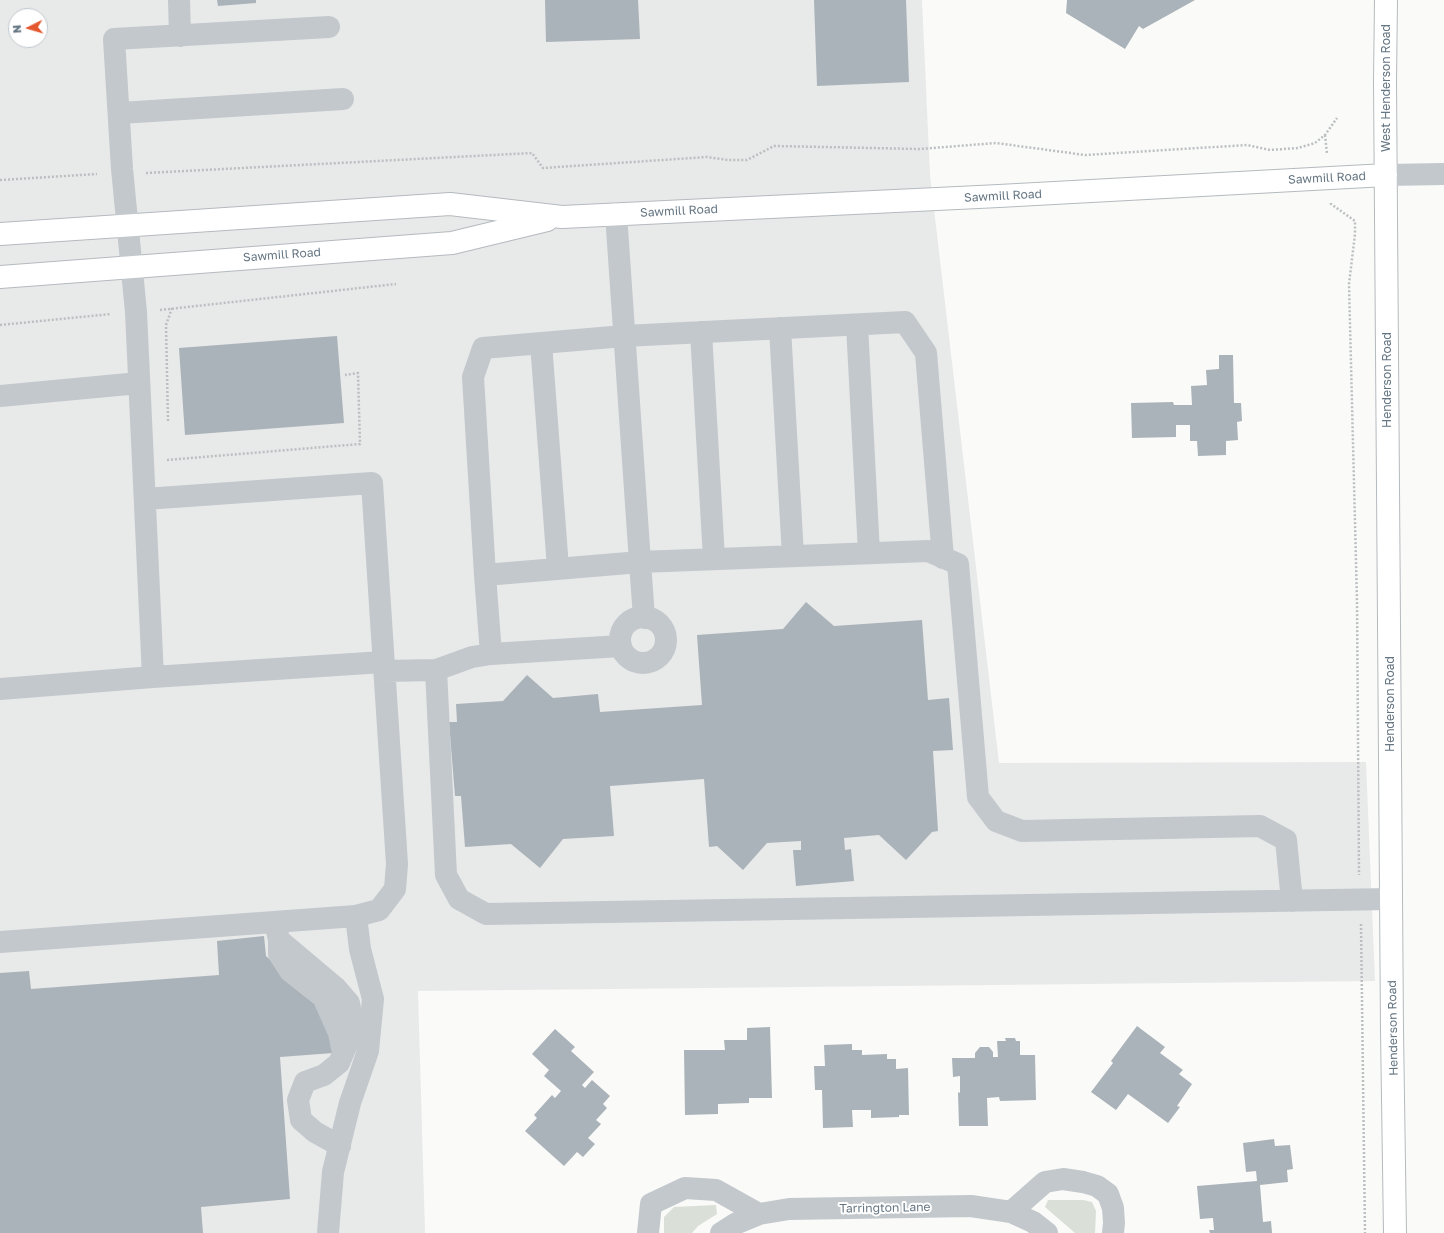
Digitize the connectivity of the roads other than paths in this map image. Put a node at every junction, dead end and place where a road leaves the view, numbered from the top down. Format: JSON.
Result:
{"nodes":[{"id":1,"x":179,"y":0,"type":"edge"},
{"id":2,"x":1386,"y":0,"type":"edge"},
{"id":3,"x":329,"y":27,"type":"dead end"},
{"id":4,"x":180,"y":36,"type":"junction"},
{"id":5,"x":343,"y":99,"type":"dead end"},
{"id":6,"x":120,"y":113,"type":"junction"},
{"id":7,"x":1444,"y":174,"type":"edge"},
{"id":8,"x":1386,"y":175,"type":"junction"},
{"id":9,"x":616,"y":214,"type":"junction"},
{"id":10,"x":562,"y":217,"type":"junction"},
{"id":11,"x":128,"y":226,"type":"junction"},
{"id":12,"x":0,"y":234,"type":"edge"},
{"id":13,"x":132,"y":266,"type":"junction"},
{"id":14,"x":0,"y":276,"type":"edge"},
{"id":15,"x":857,"y":325,"type":"junction"},
{"id":16,"x":780,"y":328,"type":"junction"},
{"id":17,"x":701,"y":332,"type":"junction"},
{"id":18,"x":624,"y":336,"type":"junction"},
{"id":19,"x":541,"y":343,"type":"junction"},
{"id":20,"x":139,"y":383,"type":"junction"},
{"id":21,"x":0,"y":396,"type":"edge"},
{"id":22,"x":145,"y":499,"type":"junction"},
{"id":23,"x":868,"y":553,"type":"junction"},
{"id":24,"x":793,"y":556,"type":"junction"},
{"id":25,"x":943,"y":558,"type":"junction"},
{"id":26,"x":714,"y":559,"type":"junction"},
{"id":27,"x":640,"y":562,"type":"junction"},
{"id":28,"x":558,"y":568,"type":"junction"},
{"id":29,"x":485,"y":575,"type":"junction"},
{"id":30,"x":644,"y":618,"type":"junction"},
{"id":31,"x":621,"y":646,"type":"junction"},
{"id":32,"x":490,"y":654,"type":"junction"},
{"id":33,"x":384,"y":666,"type":"junction"},
{"id":34,"x":436,"y":670,"type":"junction"},
{"id":35,"x":153,"y":677,"type":"junction"},
{"id":36,"x":0,"y":690,"type":"edge"},
{"id":37,"x":1391,"y":899,"type":"junction"},
{"id":38,"x":1292,"y":901,"type":"junction"},
{"id":39,"x":356,"y":916,"type":"junction"},
{"id":40,"x":277,"y":931,"type":"junction"},
{"id":41,"x":0,"y":942,"type":"edge"},
{"id":42,"x":340,"y":1146,"type":"junction"},
{"id":43,"x":1011,"y":1212,"type":"junction"},
{"id":44,"x":759,"y":1214,"type":"junction"},
{"id":45,"x":328,"y":1233,"type":"edge"},
{"id":46,"x":648,"y":1233,"type":"edge"},
{"id":47,"x":721,"y":1233,"type":"edge"},
{"id":48,"x":1046,"y":1233,"type":"edge"},
{"id":49,"x":1113,"y":1233,"type":"edge"},
{"id":50,"x":1395,"y":1233,"type":"edge"}],
"edges":[{"from":1,"to":4,"type":"street"},
{"from":2,"to":8,"type":"main road","name":"West Henderson Road"},
{"from":3,"to":4,"type":"street"},
{"from":4,"to":6,"type":"street"},
{"from":5,"to":6,"type":"street"},
{"from":6,"to":11,"type":"street"},
{"from":7,"to":8,"type":"street","name":"Sawmill Road"},
{"from":8,"to":9,"type":"main road","name":"Sawmill Road"},
{"from":8,"to":37,"type":"main road","name":"Henderson Road"},
{"from":9,"to":10,"type":"main road","name":"Sawmill Road"},
{"from":9,"to":18,"type":"street"},
{"from":10,"to":11,"type":"main road","name":"Sawmill Road"},
{"from":10,"to":13,"type":"main road","name":"Sawmill Road"},
{"from":11,"to":12,"type":"main road","name":"Sawmill Road"},
{"from":11,"to":13,"type":"street"},
{"from":13,"to":14,"type":"main road","name":"Sawmill Road"},
{"from":13,"to":20,"type":"street"},
{"from":15,"to":16,"type":"street"},
{"from":15,"to":23,"type":"street"},
{"from":15,"to":25,"type":"street"},
{"from":16,"to":17,"type":"street"},
{"from":16,"to":24,"type":"street"},
{"from":17,"to":18,"type":"street"},
{"from":17,"to":26,"type":"street"},
{"from":18,"to":19,"type":"street"},
{"from":18,"to":27,"type":"street"},
{"from":19,"to":28,"type":"street"},
{"from":19,"to":29,"type":"street"},
{"from":20,"to":21,"type":"street"},
{"from":20,"to":22,"type":"street"},
{"from":22,"to":33,"type":"street"},
{"from":22,"to":35,"type":"street"},
{"from":23,"to":24,"type":"street"},
{"from":23,"to":25,"type":"street"},
{"from":24,"to":26,"type":"street"},
{"from":25,"to":38,"type":"street"},
{"from":26,"to":27,"type":"street"},
{"from":27,"to":28,"type":"street"},
{"from":27,"to":30,"type":"street"},
{"from":28,"to":29,"type":"street"},
{"from":29,"to":32,"type":"street"},
{"from":30,"to":31,"type":"street"},
{"from":30,"to":31,"type":"street"},
{"from":31,"to":32,"type":"street"},
{"from":32,"to":34,"type":"street"},
{"from":33,"to":34,"type":"street"},
{"from":33,"to":35,"type":"street"},
{"from":33,"to":39,"type":"street"},
{"from":34,"to":38,"type":"street"},
{"from":35,"to":36,"type":"street"},
{"from":37,"to":38,"type":"street"},
{"from":37,"to":50,"type":"main road","name":"Henderson Road"},
{"from":39,"to":40,"type":"street"},
{"from":39,"to":42,"type":"street"},
{"from":40,"to":41,"type":"street"},
{"from":40,"to":42,"type":"street"},
{"from":42,"to":45,"type":"street"},
{"from":43,"to":44,"type":"street","name":"Tarrington Lane"},
{"from":43,"to":48,"type":"street","name":"Tarrington Lane"},
{"from":43,"to":49,"type":"street"},
{"from":44,"to":46,"type":"street"},
{"from":44,"to":47,"type":"street","name":"Tarrington Lane"}]}
